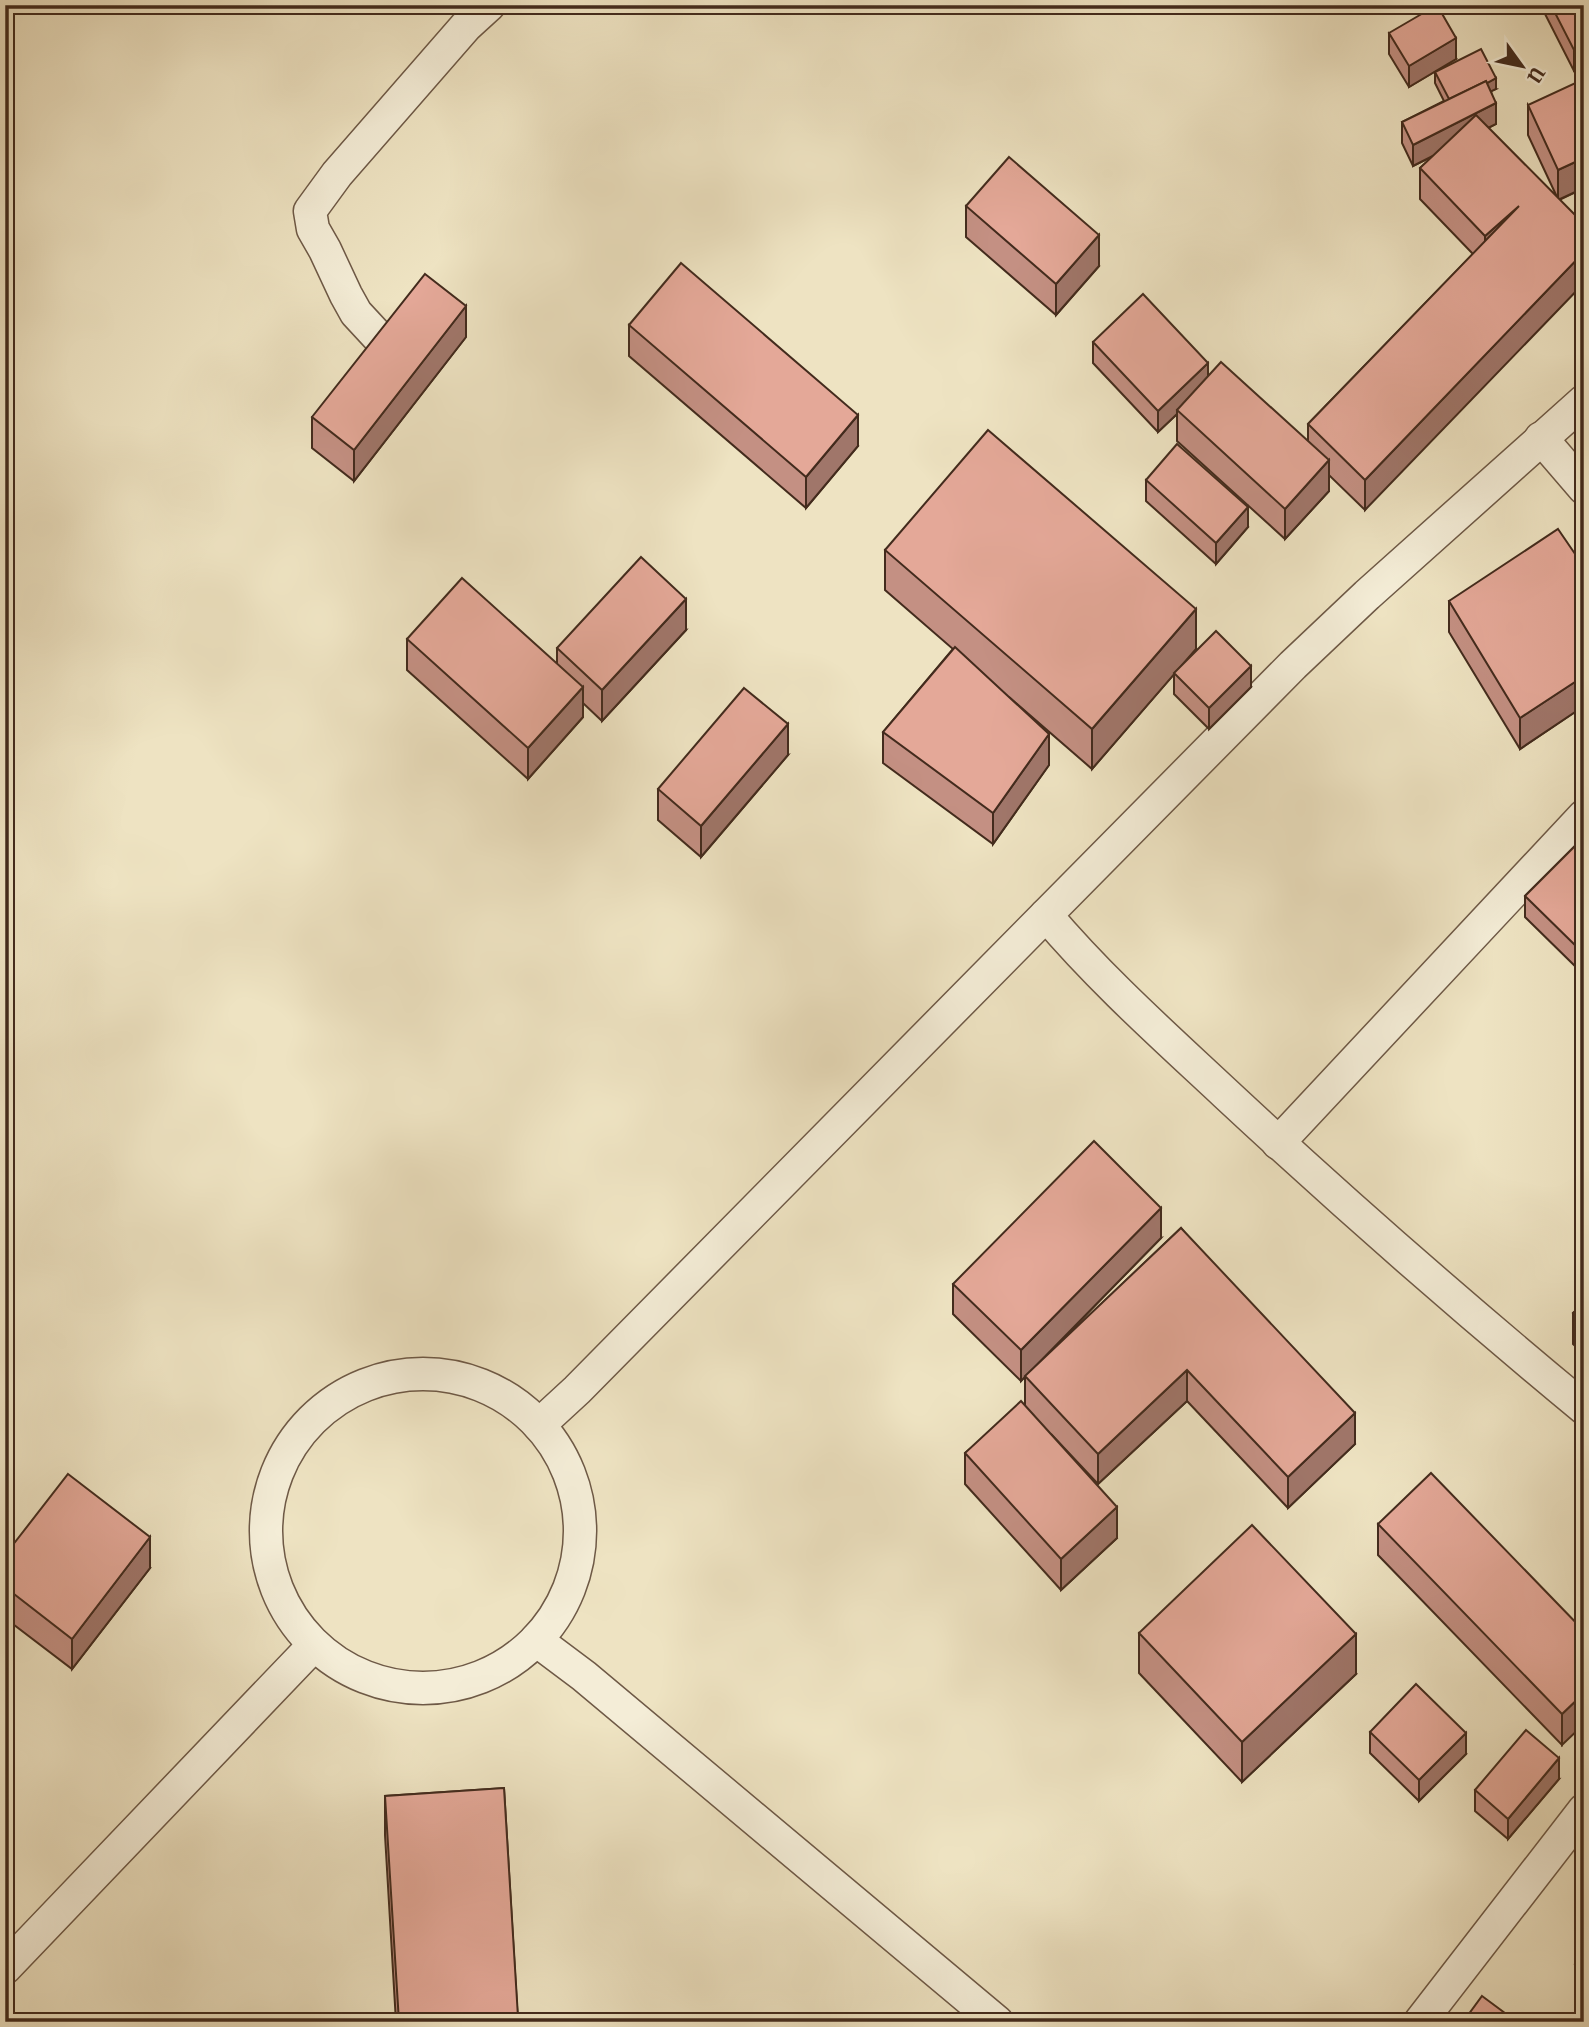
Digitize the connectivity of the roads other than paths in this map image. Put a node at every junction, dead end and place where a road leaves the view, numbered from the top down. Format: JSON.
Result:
{"nodes":[{"id":1,"x":489,"y":5,"type":"edge"},
{"id":2,"x":381,"y":340,"type":"edge"},
{"id":3,"x":1584,"y":401,"type":"edge"},
{"id":4,"x":1541,"y":438,"type":"junction"},
{"id":5,"x":1584,"y":488,"type":"edge"},
{"id":6,"x":1584,"y":816,"type":"edge"},
{"id":7,"x":1046,"y":915,"type":"junction"},
{"id":8,"x":1278,"y":1143,"type":"junction"},
{"id":9,"x":1584,"y":1408,"type":"edge"},
{"id":10,"x":539,"y":1425,"type":"junction"},
{"id":11,"x":536,"y":1640,"type":"junction"},
{"id":12,"x":314,"y":1645,"type":"junction"},
{"id":13,"x":1584,"y":1810,"type":"edge"},
{"id":14,"x":5,"y":1968,"type":"edge"},
{"id":15,"x":997,"y":2022,"type":"edge"},
{"id":16,"x":1420,"y":2022,"type":"edge"}],
"edges":[{"from":1,"to":2,"type":"street"},
{"from":3,"to":4,"type":"street"},
{"from":4,"to":5,"type":"street"},
{"from":4,"to":7,"type":"street"},
{"from":6,"to":8,"type":"street"},
{"from":7,"to":8,"type":"street"},
{"from":7,"to":10,"type":"street"},
{"from":8,"to":9,"type":"street"},
{"from":10,"to":11,"type":"street"},
{"from":10,"to":12,"type":"street"},
{"from":11,"to":12,"type":"street"},
{"from":11,"to":15,"type":"street"},
{"from":12,"to":14,"type":"street"},
{"from":13,"to":16,"type":"street"}]}
